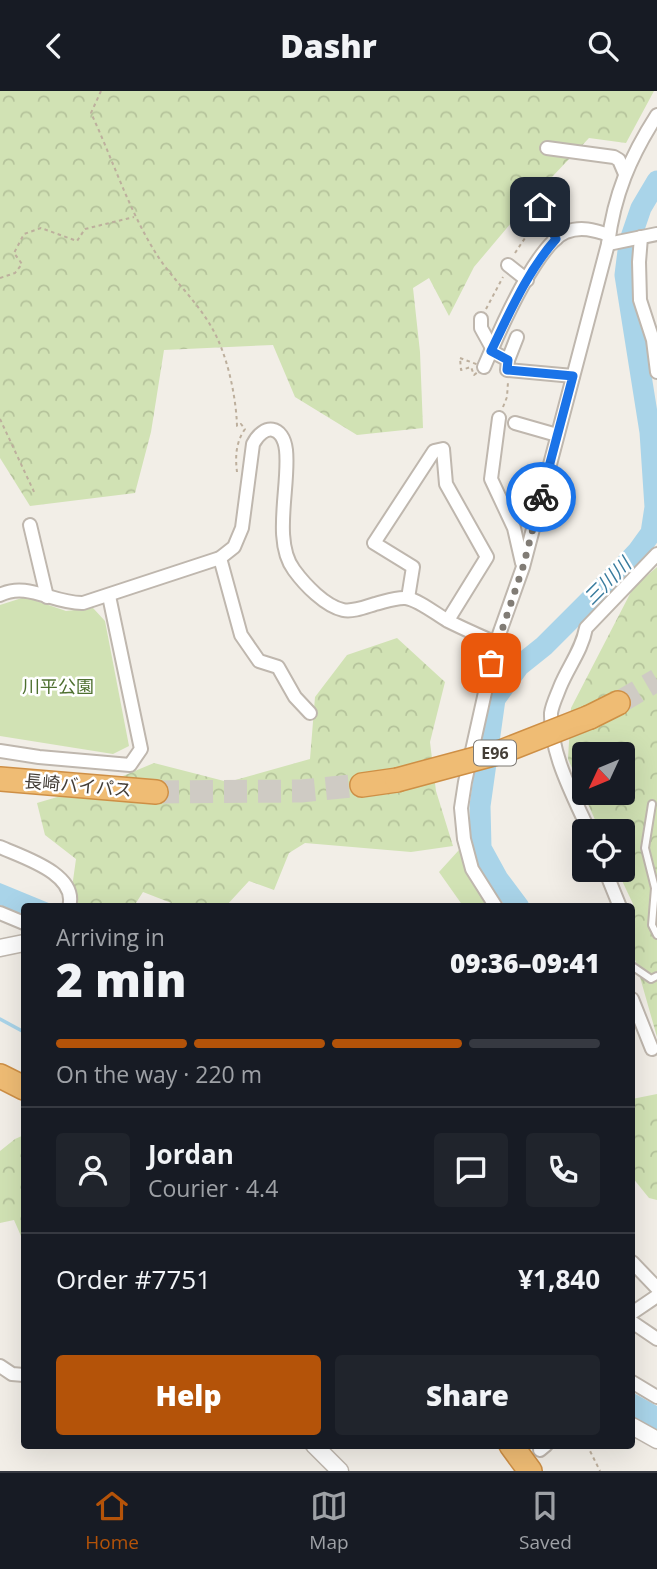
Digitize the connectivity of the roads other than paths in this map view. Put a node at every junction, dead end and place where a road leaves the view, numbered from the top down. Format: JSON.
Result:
{"nodes":[{"id":1,"x":657,"y":115,"type":"edge"},
{"id":2,"x":547,"y":148,"type":"dead end"},
{"id":3,"x":625,"y":174,"type":"junction"},
{"id":4,"x":540,"y":207,"type":"dead end"},
{"id":5,"x":657,"y":234,"type":"edge"},
{"id":6,"x":641,"y":237,"type":"junction"},
{"id":7,"x":556,"y":239,"type":"junction"},
{"id":8,"x":608,"y":239,"type":"junction"},
{"id":9,"x":508,"y":265,"type":"dead end"},
{"id":10,"x":527,"y":280,"type":"junction"},
{"id":11,"x":481,"y":319,"type":"dead end"},
{"id":12,"x":517,"y":337,"type":"dead end"},
{"id":13,"x":655,"y":340,"type":"edge"},
{"id":14,"x":491,"y":350,"type":"junction"},
{"id":15,"x":508,"y":365,"type":"junction"},
{"id":16,"x":484,"y":367,"type":"road end"},
{"id":17,"x":657,"y":372,"type":"edge"},
{"id":18,"x":573,"y":376,"type":"junction"},
{"id":19,"x":499,"y":418,"type":"road end"},
{"id":20,"x":515,"y":423,"type":"dead end"},
{"id":21,"x":557,"y":435,"type":"junction"},
{"id":22,"x":30,"y":525,"type":"dead end"},
{"id":23,"x":657,"y":554,"type":"edge"},
{"id":24,"x":220,"y":558,"type":"junction"},
{"id":25,"x":523,"y":567,"type":"junction"},
{"id":26,"x":0,"y":595,"type":"edge"},
{"id":27,"x":108,"y":596,"type":"junction"},
{"id":28,"x":47,"y":597,"type":"junction"},
{"id":29,"x":408,"y":598,"type":"junction"},
{"id":30,"x":448,"y":621,"type":"junction"},
{"id":31,"x":496,"y":643,"type":"junction"},
{"id":32,"x":618,"y":703,"type":"tunnel mouth"},
{"id":33,"x":310,"y":713,"type":"dead end"},
{"id":34,"x":0,"y":751,"type":"edge"},
{"id":35,"x":0,"y":779,"type":"edge"},
{"id":36,"x":362,"y":785,"type":"tunnel mouth"},
{"id":37,"x":156,"y":792,"type":"tunnel mouth"},
{"id":38,"x":652,"y":804,"type":"dead end"},
{"id":39,"x":584,"y":819,"type":"edge"},
{"id":40,"x":0,"y":847,"type":"edge"},
{"id":41,"x":610,"y":882,"type":"edge"},
{"id":42,"x":70,"y":903,"type":"edge"},
{"id":43,"x":493,"y":903,"type":"edge"},
{"id":44,"x":618,"y":903,"type":"edge"},
{"id":45,"x":0,"y":913,"type":"edge"},
{"id":46,"x":21,"y":922,"type":"edge"},
{"id":47,"x":657,"y":935,"type":"edge"},
{"id":48,"x":21,"y":944,"type":"edge"},
{"id":49,"x":0,"y":948,"type":"edge"},
{"id":50,"x":635,"y":968,"type":"edge"},
{"id":51,"x":657,"y":976,"type":"edge"},
{"id":52,"x":635,"y":1006,"type":"edge"},
{"id":53,"x":652,"y":1049,"type":"dead end"},
{"id":54,"x":0,"y":1076,"type":"edge"},
{"id":55,"x":0,"y":1085,"type":"edge"},
{"id":56,"x":21,"y":1086,"type":"edge"},
{"id":57,"x":21,"y":1096,"type":"edge"},
{"id":58,"x":635,"y":1265,"type":"edge"},
{"id":59,"x":657,"y":1287,"type":"edge"},
{"id":60,"x":657,"y":1296,"type":"edge"},
{"id":61,"x":635,"y":1311,"type":"edge"},
{"id":62,"x":635,"y":1324,"type":"edge"},
{"id":63,"x":657,"y":1339,"type":"edge"},
{"id":64,"x":2,"y":1371,"type":"edge"},
{"id":65,"x":21,"y":1374,"type":"edge"},
{"id":66,"x":635,"y":1384,"type":"edge"},
{"id":67,"x":657,"y":1397,"type":"edge"},
{"id":68,"x":635,"y":1428,"type":"edge"},
{"id":69,"x":657,"y":1440,"type":"edge"},
{"id":70,"x":318,"y":1449,"type":"edge"},
{"id":71,"x":514,"y":1449,"type":"edge"},
{"id":72,"x":340,"y":1471,"type":"edge"},
{"id":73,"x":530,"y":1471,"type":"edge"}],
"edges":[{"from":1,"to":3,"type":"street"},
{"from":2,"to":3,"type":"street"},
{"from":3,"to":8,"type":"street"},
{"from":4,"to":7,"type":"street"},
{"from":5,"to":6,"type":"street"},
{"from":6,"to":8,"type":"street"},
{"from":6,"to":13,"type":"street"},
{"from":7,"to":8,"type":"street"},
{"from":7,"to":10,"type":"street"},
{"from":8,"to":18,"type":"street"},
{"from":9,"to":10,"type":"street"},
{"from":10,"to":14,"type":"street"},
{"from":11,"to":14,"type":"street"},
{"from":12,"to":15,"type":"street"},
{"from":13,"to":17,"type":"street"},
{"from":14,"to":15,"type":"street"},
{"from":14,"to":16,"type":"street"},
{"from":15,"to":18,"type":"street"},
{"from":18,"to":21,"type":"street"},
{"from":19,"to":25,"type":"street"},
{"from":20,"to":21,"type":"street"},
{"from":21,"to":25,"type":"street"},
{"from":22,"to":28,"type":"street"},
{"from":23,"to":39,"type":"street"},
{"from":24,"to":27,"type":"street"},
{"from":24,"to":29,"type":"street"},
{"from":24,"to":33,"type":"street"},
{"from":25,"to":31,"type":"street"},
{"from":26,"to":28,"type":"street"},
{"from":27,"to":28,"type":"street"},
{"from":27,"to":34,"type":"street"},
{"from":29,"to":30,"type":"street"},
{"from":29,"to":30,"type":"street"},
{"from":30,"to":31,"type":"street"},
{"from":31,"to":43,"type":"street"},
{"from":32,"to":36,"type":"highway","number":"E96","bridge":true},
{"from":35,"to":37,"type":"highway","name":"長崎バイパス"},
{"from":38,"to":47,"type":"lane"},
{"from":40,"to":42,"type":"street"},
{"from":41,"to":44,"type":"street"},
{"from":45,"to":46,"type":"street"},
{"from":48,"to":49,"type":"street"},
{"from":50,"to":51,"type":"lane"},
{"from":52,"to":53,"type":"street"},
{"from":54,"to":56,"type":"highway"},
{"from":55,"to":57,"type":"highway"},
{"from":58,"to":59,"type":"street"},
{"from":60,"to":61,"type":"street"},
{"from":62,"to":63,"type":"street"},
{"from":64,"to":65,"type":"street"},
{"from":66,"to":67,"type":"street"},
{"from":68,"to":69,"type":"street"},
{"from":70,"to":72,"type":"street"},
{"from":71,"to":73,"type":"highway"}]}
